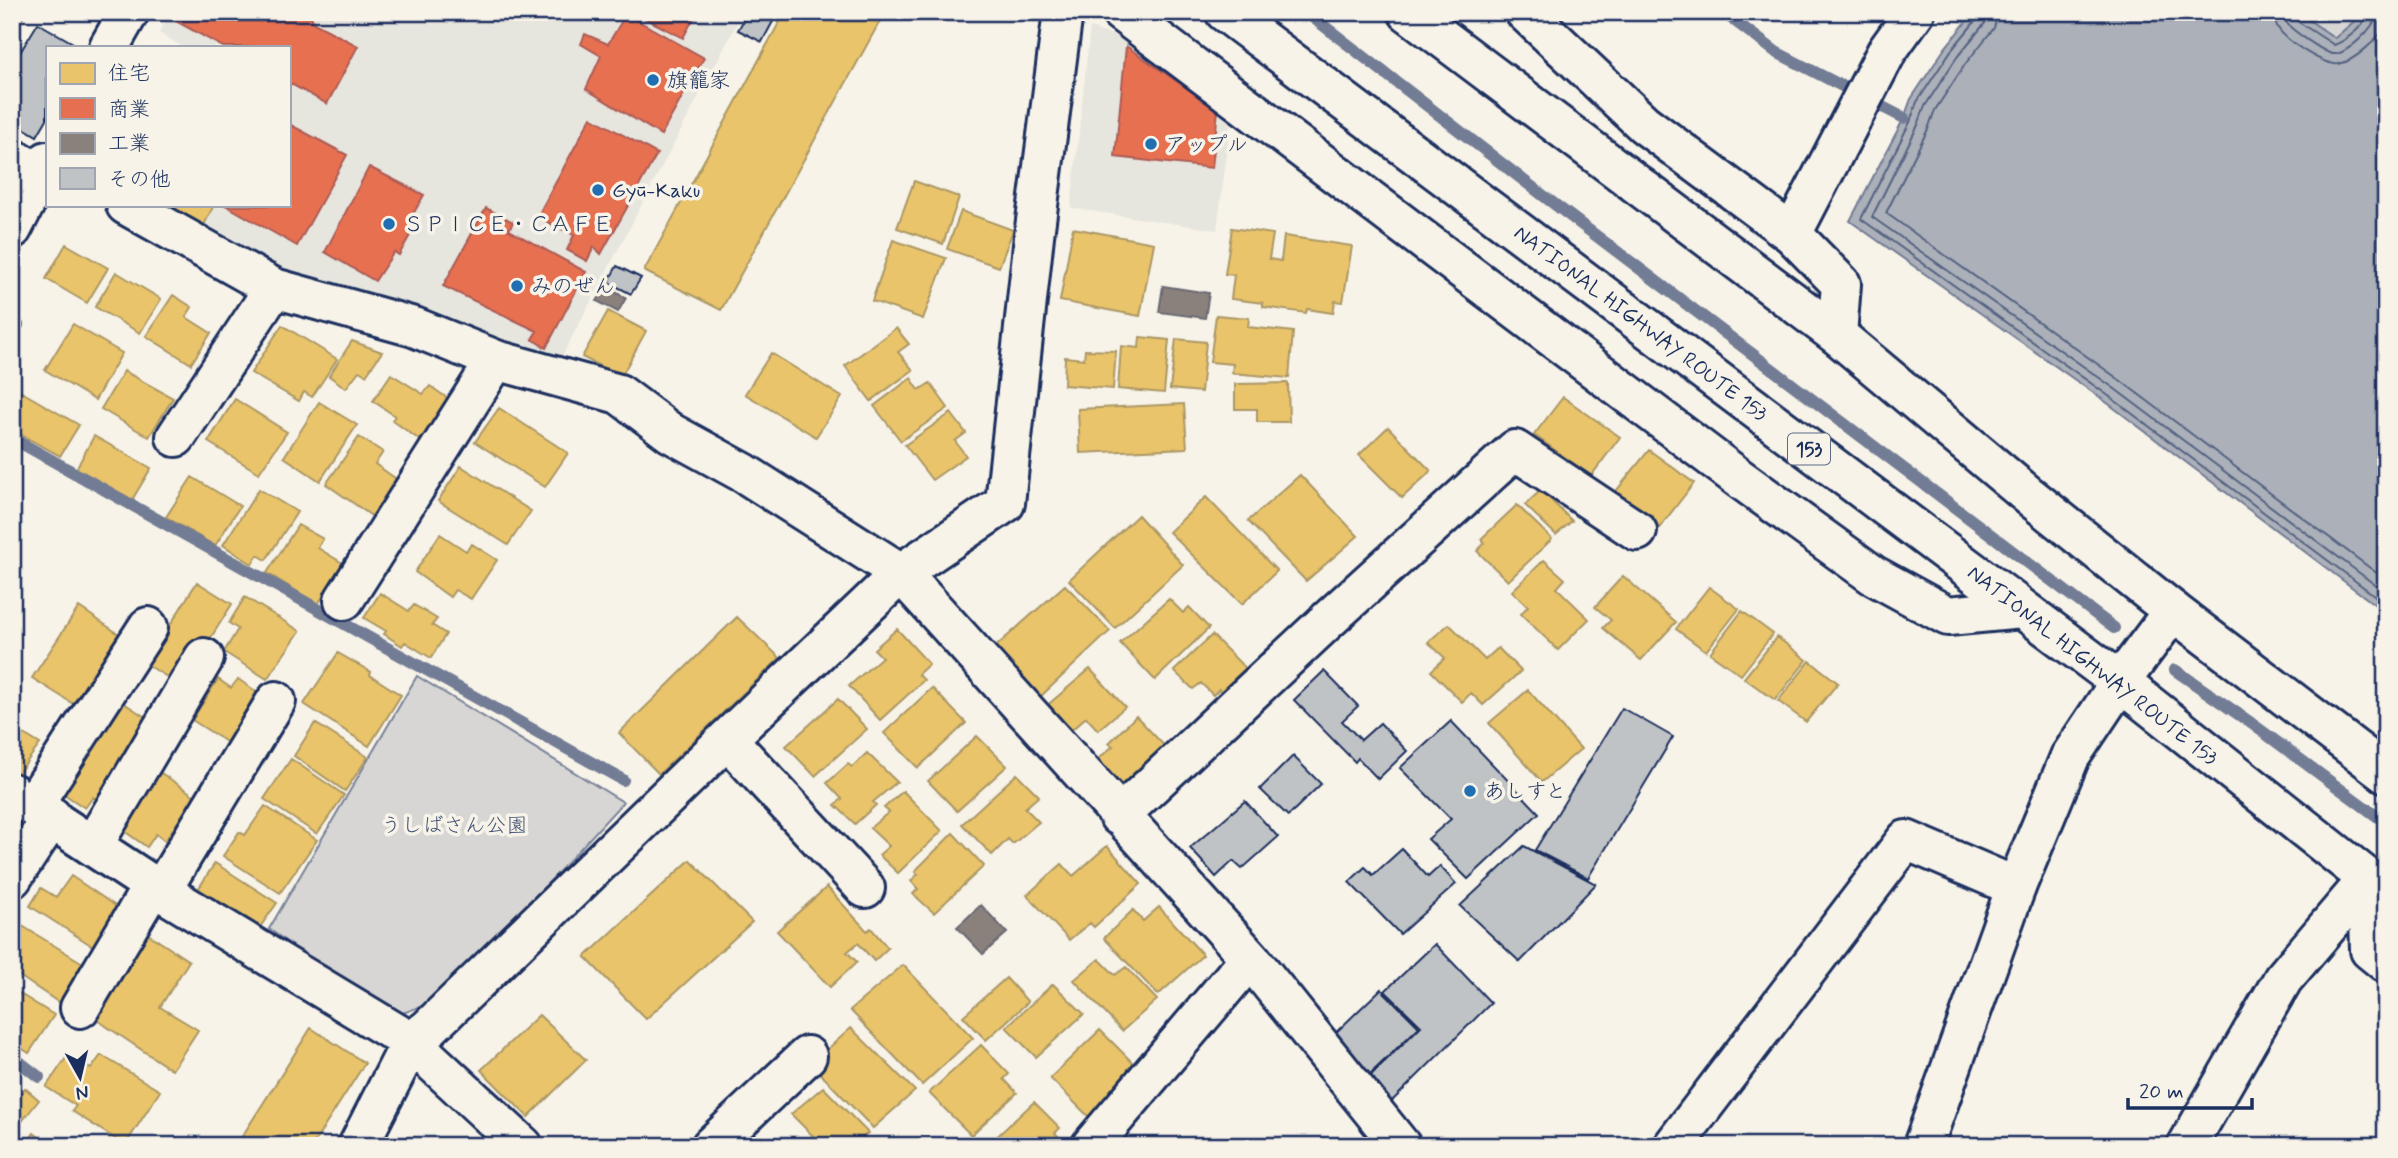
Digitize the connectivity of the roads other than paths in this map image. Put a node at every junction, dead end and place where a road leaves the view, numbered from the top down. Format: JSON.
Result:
{"nodes":[{"id":1,"x":129,"y":12,"type":"edge"},
{"id":2,"x":1063,"y":12,"type":"edge"},
{"id":3,"x":1121,"y":12,"type":"edge"},
{"id":4,"x":1225,"y":12,"type":"edge"},
{"id":5,"x":1408,"y":12,"type":"edge"},
{"id":6,"x":1525,"y":12,"type":"edge"},
{"id":7,"x":1915,"y":12,"type":"edge"},
{"id":8,"x":110,"y":46,"type":"edge"},
{"id":9,"x":34,"y":165,"type":"edge"},
{"id":10,"x":128,"y":206,"type":"edge"},
{"id":11,"x":12,"y":229,"type":"edge"},
{"id":12,"x":1792,"y":234,"type":"junction"},
{"id":13,"x":274,"y":288,"type":"junction"},
{"id":14,"x":1837,"y":335,"type":"junction"},
{"id":15,"x":496,"y":360,"type":"junction"},
{"id":16,"x":176,"y":437,"type":"dead end"},
{"id":17,"x":1637,"y":531,"type":"dead end"},
{"id":18,"x":901,"y":573,"type":"junction"},
{"id":19,"x":344,"y":600,"type":"dead end"},
{"id":20,"x":2022,"y":609,"type":"junction"},
{"id":21,"x":2173,"y":611,"type":"junction"},
{"id":22,"x":148,"y":627,"type":"dead end"},
{"id":23,"x":204,"y":657,"type":"dead end"},
{"id":24,"x":2120,"y":682,"type":"junction"},
{"id":25,"x":276,"y":701,"type":"dead end"},
{"id":26,"x":727,"y":739,"type":"junction"},
{"id":27,"x":2386,"y":773,"type":"edge"},
{"id":28,"x":33,"y":805,"type":"edge"},
{"id":29,"x":1119,"y":816,"type":"junction"},
{"id":30,"x":93,"y":845,"type":"junction"},
{"id":31,"x":12,"y":878,"type":"edge"},
{"id":32,"x":2377,"y":886,"type":"edge"},
{"id":33,"x":2016,"y":887,"type":"junction"},
{"id":34,"x":157,"y":888,"type":"junction"},
{"id":35,"x":865,"y":888,"type":"dead end"},
{"id":36,"x":1250,"y":958,"type":"junction"},
{"id":37,"x":2386,"y":963,"type":"edge"},
{"id":38,"x":80,"y":1008,"type":"dead end"},
{"id":39,"x":411,"y":1042,"type":"junction"},
{"id":40,"x":807,"y":1056,"type":"dead end"},
{"id":41,"x":358,"y":1146,"type":"edge"},
{"id":42,"x":523,"y":1146,"type":"edge"},
{"id":43,"x":711,"y":1146,"type":"edge"},
{"id":44,"x":1091,"y":1146,"type":"edge"},
{"id":45,"x":1401,"y":1146,"type":"edge"},
{"id":46,"x":1673,"y":1146,"type":"edge"},
{"id":47,"x":1923,"y":1146,"type":"edge"},
{"id":48,"x":2187,"y":1146,"type":"edge"}],
"edges":[{"from":1,"to":8,"type":"main road"},
{"from":2,"to":18,"type":"main road"},
{"from":3,"to":20,"type":"main road"},
{"from":4,"to":20,"type":"main road","name":"NATIONAL HIGHWAY ROUTE 153","number":"153"},
{"from":5,"to":14,"type":"main road"},
{"from":6,"to":12,"type":"main road"},
{"from":7,"to":12,"type":"main road"},
{"from":9,"to":11,"type":"main road"},
{"from":10,"to":13,"type":"main road"},
{"from":12,"to":14,"type":"main road"},
{"from":13,"to":15,"type":"main road"},
{"from":13,"to":16,"type":"main road"},
{"from":14,"to":21,"type":"main road"},
{"from":15,"to":18,"type":"main road"},
{"from":15,"to":19,"type":"main road"},
{"from":17,"to":29,"type":"main road"},
{"from":18,"to":26,"type":"main road"},
{"from":18,"to":29,"type":"main road"},
{"from":20,"to":24,"type":"main road","name":"NATIONAL HIGHWAY ROUTE 153","number":"153"},
{"from":21,"to":24,"type":"main road"},
{"from":21,"to":27,"type":"main road"},
{"from":22,"to":28,"type":"main road"},
{"from":23,"to":30,"type":"main road"},
{"from":24,"to":32,"type":"main road","name":"NATIONAL HIGHWAY ROUTE 153","number":"153"},
{"from":24,"to":33,"type":"main road"},
{"from":25,"to":34,"type":"main road"},
{"from":26,"to":35,"type":"main road"},
{"from":26,"to":39,"type":"main road"},
{"from":28,"to":30,"type":"main road"},
{"from":28,"to":31,"type":"main road"},
{"from":29,"to":36,"type":"main road"},
{"from":30,"to":34,"type":"main road"},
{"from":32,"to":37,"type":"main road"},
{"from":32,"to":48,"type":"main road"},
{"from":33,"to":46,"type":"main road"},
{"from":33,"to":47,"type":"main road"},
{"from":34,"to":38,"type":"main road"},
{"from":34,"to":39,"type":"main road"},
{"from":36,"to":44,"type":"main road"},
{"from":36,"to":45,"type":"main road"},
{"from":39,"to":41,"type":"main road"},
{"from":39,"to":42,"type":"main road"},
{"from":40,"to":43,"type":"main road"}]}
